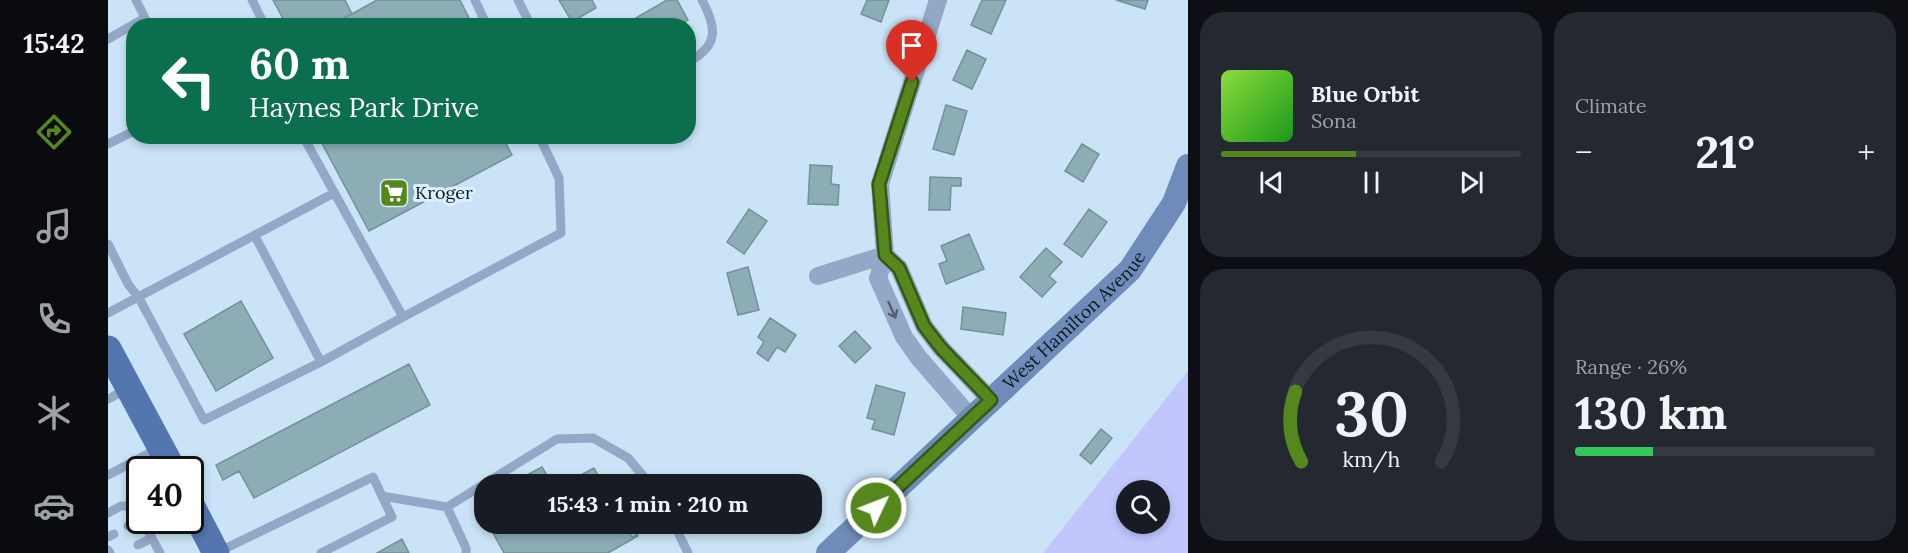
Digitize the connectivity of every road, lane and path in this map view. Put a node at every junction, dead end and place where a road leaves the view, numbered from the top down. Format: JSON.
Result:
{"nodes":[{"id":1,"x":136,"y":0,"type":"edge"},
{"id":2,"x":252,"y":0,"type":"edge"},
{"id":3,"x":475,"y":0,"type":"edge"},
{"id":4,"x":518,"y":0,"type":"edge"},
{"id":5,"x":702,"y":0,"type":"edge"},
{"id":6,"x":938,"y":0,"type":"edge"},
{"id":7,"x":145,"y":18,"type":"edge"},
{"id":8,"x":262,"y":18,"type":"edge"},
{"id":9,"x":483,"y":18,"type":"edge"},
{"id":10,"x":527,"y":18,"type":"edge"},
{"id":11,"x":126,"y":31,"type":"edge"},
{"id":12,"x":108,"y":39,"type":"edge"},
{"id":13,"x":696,"y":57,"type":"edge"},
{"id":14,"x":126,"y":134,"type":"edge"},
{"id":15,"x":108,"y":144,"type":"edge"},
{"id":16,"x":307,"y":144,"type":"edge"},
{"id":17,"x":543,"y":144,"type":"edge"},
{"id":18,"x":1188,"y":166,"type":"edge"},
{"id":19,"x":334,"y":193,"type":"junction"},
{"id":20,"x":255,"y":236,"type":"junction"},
{"id":21,"x":108,"y":244,"type":"edge"},
{"id":22,"x":885,"y":255,"type":"junction"},
{"id":23,"x":818,"y":276,"type":"dead end"},
{"id":24,"x":139,"y":298,"type":"junction"},
{"id":25,"x":108,"y":313,"type":"edge"},
{"id":26,"x":403,"y":317,"type":"junction"},
{"id":27,"x":937,"y":343,"type":"junction"},
{"id":28,"x":108,"y":349,"type":"edge"},
{"id":29,"x":919,"y":358,"type":"junction"},
{"id":30,"x":321,"y":362,"type":"junction"},
{"id":31,"x":118,"y":394,"type":"edge"},
{"id":32,"x":991,"y":400,"type":"junction"},
{"id":33,"x":971,"y":418,"type":"junction"},
{"id":34,"x":165,"y":456,"type":"edge"},
{"id":35,"x":126,"y":471,"type":"edge"},
{"id":36,"x":500,"y":474,"type":"edge"},
{"id":37,"x":642,"y":474,"type":"edge"},
{"id":38,"x":108,"y":476,"type":"edge"},
{"id":39,"x":474,"y":490,"type":"edge"},
{"id":40,"x":382,"y":496,"type":"junction"},
{"id":41,"x":126,"y":505,"type":"edge"},
{"id":42,"x":447,"y":507,"type":"junction"},
{"id":43,"x":108,"y":513,"type":"edge"},
{"id":44,"x":204,"y":529,"type":"edge"},
{"id":45,"x":150,"y":534,"type":"edge"},
{"id":46,"x":679,"y":534,"type":"edge"},
{"id":47,"x":152,"y":538,"type":"junction"},
{"id":48,"x":138,"y":545,"type":"dead end"},
{"id":49,"x":160,"y":553,"type":"edge"},
{"id":50,"x":216,"y":553,"type":"edge"},
{"id":51,"x":321,"y":553,"type":"edge"},
{"id":52,"x":466,"y":553,"type":"edge"},
{"id":53,"x":688,"y":553,"type":"edge"},
{"id":54,"x":828,"y":553,"type":"edge"}],
"edges":[{"from":1,"to":7,"type":"lane"},
{"from":2,"to":8,"type":"lane"},
{"from":3,"to":9,"type":"lane"},
{"from":4,"to":10,"type":"lane"},
{"from":5,"to":13,"type":"lane"},
{"from":6,"to":22,"type":"street"},
{"from":11,"to":12,"type":"lane"},
{"from":14,"to":15,"type":"lane"},
{"from":16,"to":19,"type":"lane"},
{"from":17,"to":26,"type":"lane"},
{"from":18,"to":32,"type":"street","name":"West Hamilton Avenue"},
{"from":19,"to":20,"type":"lane"},
{"from":19,"to":26,"type":"lane"},
{"from":20,"to":24,"type":"lane"},
{"from":20,"to":30,"type":"lane"},
{"from":21,"to":24,"type":"lane"},
{"from":22,"to":23,"type":"street"},
{"from":22,"to":27,"type":"street"},
{"from":22,"to":29,"type":"street","one_way":true},
{"from":24,"to":25,"type":"lane"},
{"from":24,"to":30,"type":"lane"},
{"from":26,"to":30,"type":"lane"},
{"from":27,"to":29,"type":"street"},
{"from":27,"to":32,"type":"street"},
{"from":28,"to":31,"type":"main road"},
{"from":29,"to":33,"type":"street"},
{"from":31,"to":34,"type":"main road"},
{"from":32,"to":33,"type":"street","name":"West Hamilton Avenue"},
{"from":33,"to":54,"type":"street","name":"West Hamilton Avenue"},
{"from":35,"to":38,"type":"lane"},
{"from":36,"to":37,"type":"lane"},
{"from":39,"to":42,"type":"lane"},
{"from":40,"to":42,"type":"lane"},
{"from":40,"to":50,"type":"lane"},
{"from":40,"to":51,"type":"lane"},
{"from":41,"to":43,"type":"lane"},
{"from":42,"to":52,"type":"lane"},
{"from":44,"to":50,"type":"main road"},
{"from":45,"to":47,"type":"lane"},
{"from":46,"to":53,"type":"lane"},
{"from":47,"to":48,"type":"lane"},
{"from":47,"to":49,"type":"lane"}]}
